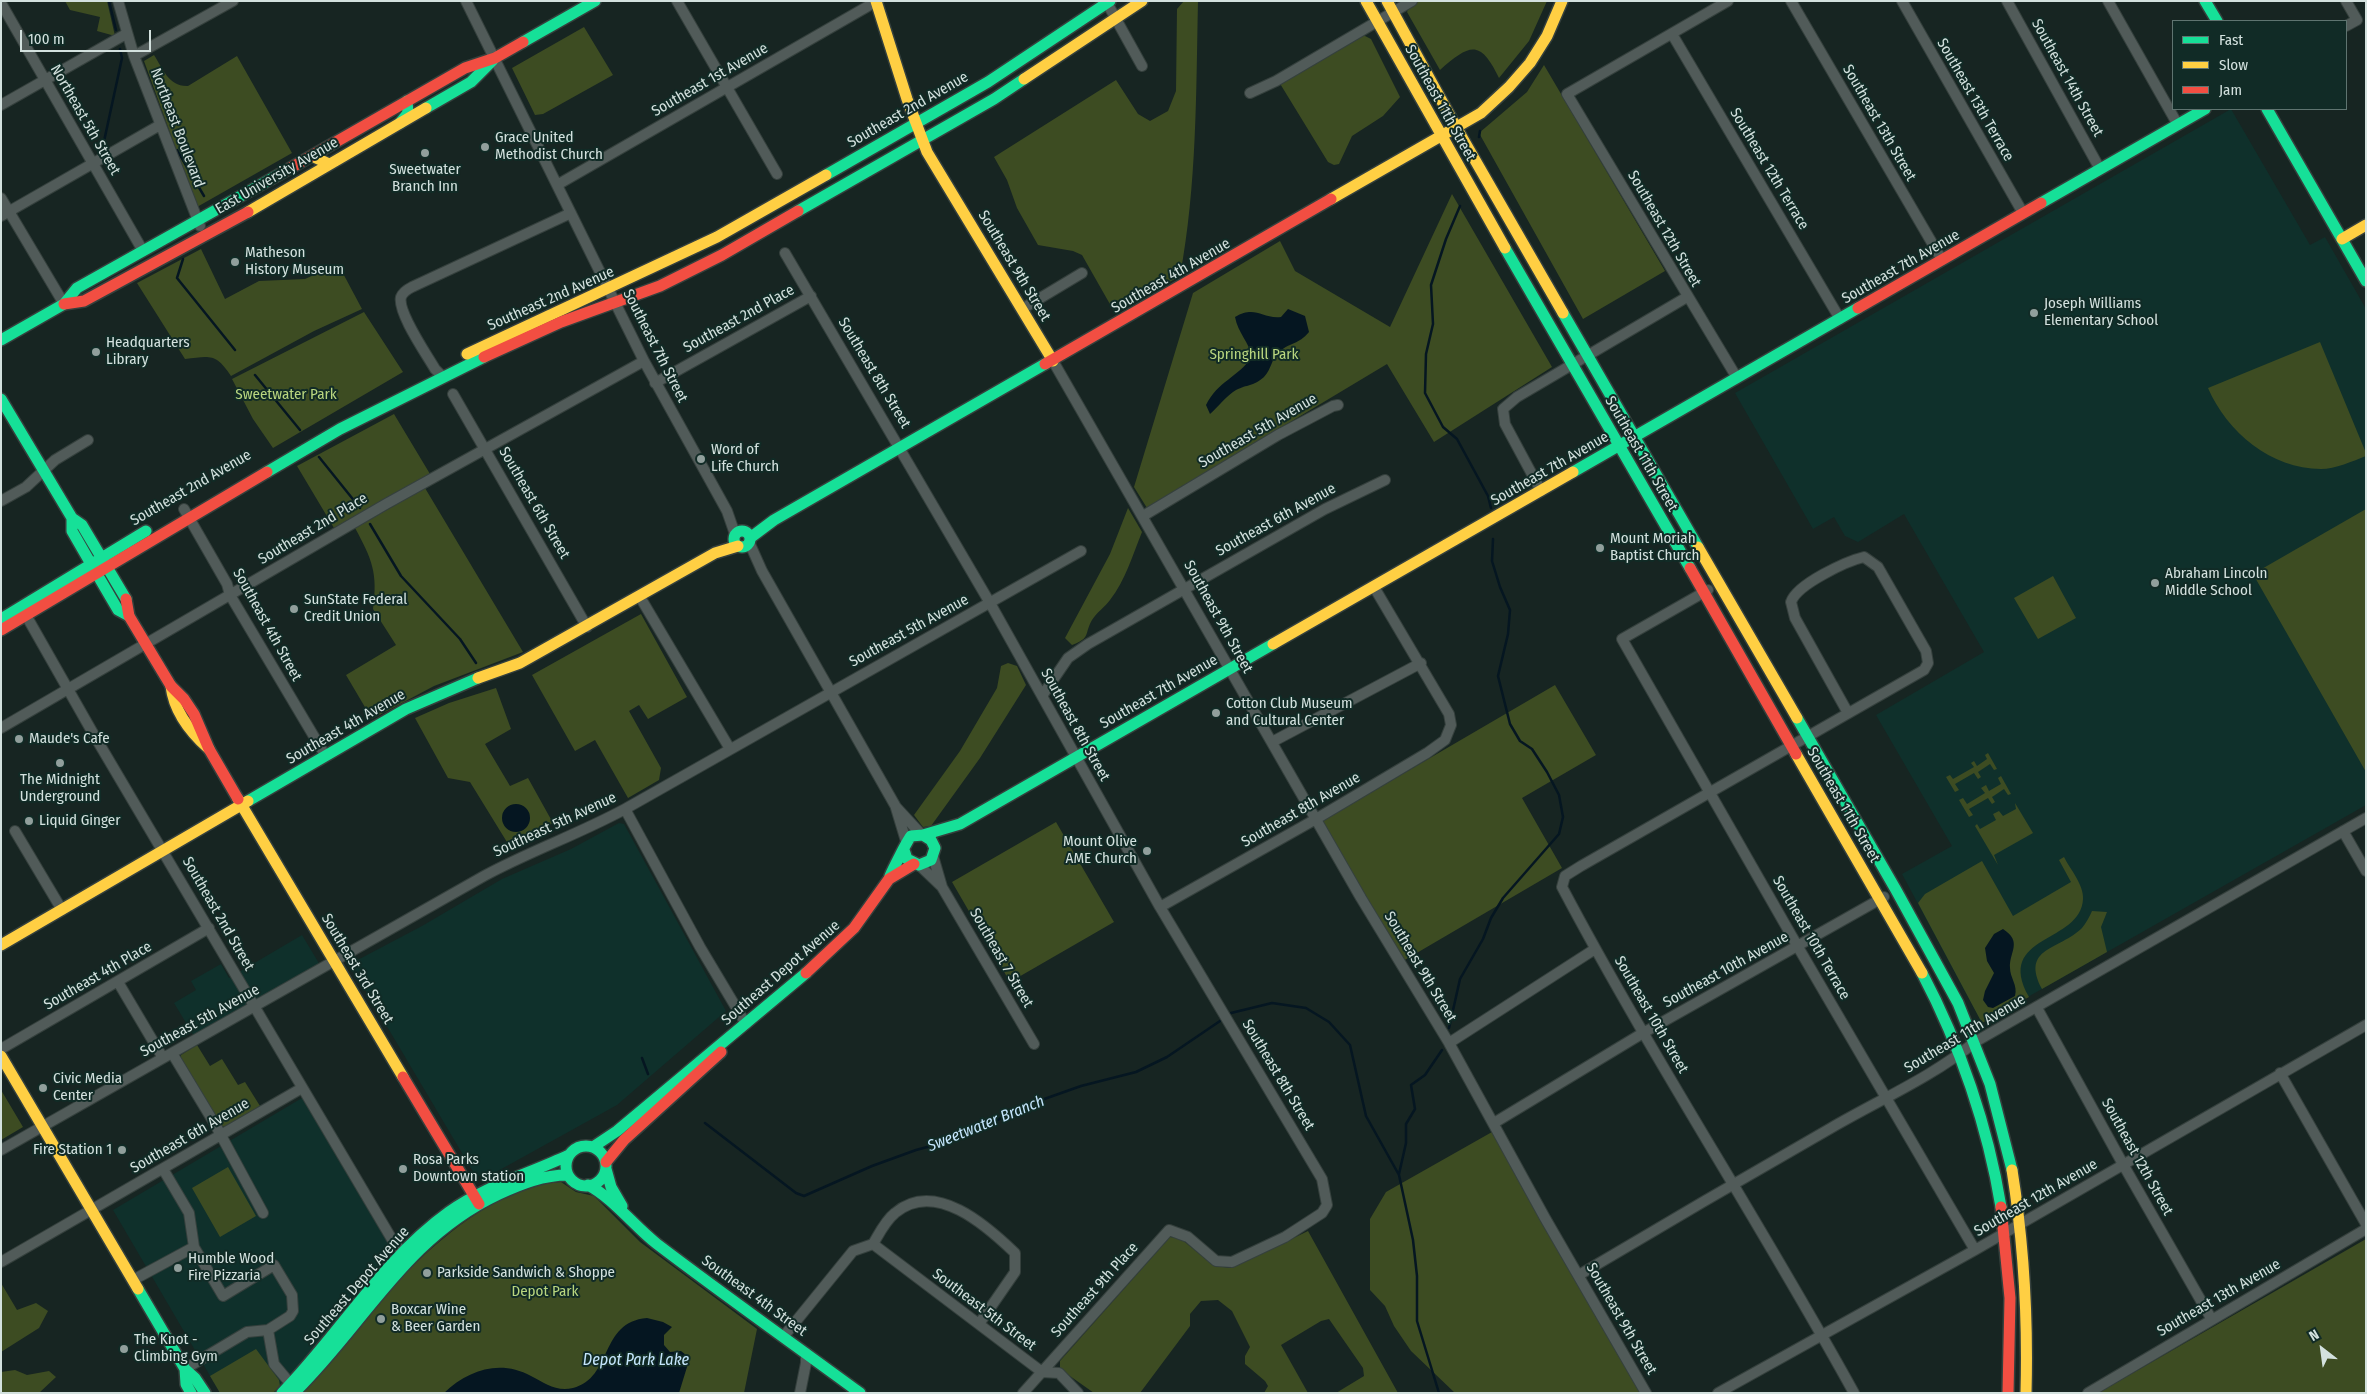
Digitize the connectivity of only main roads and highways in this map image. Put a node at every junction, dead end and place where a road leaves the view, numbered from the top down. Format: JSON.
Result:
{"nodes":[{"id":1,"x":595,"y":1,"type":"edge"},
{"id":2,"x":877,"y":1,"type":"edge"},
{"id":3,"x":1142,"y":1,"type":"edge"},
{"id":4,"x":1366,"y":1,"type":"edge"},
{"id":5,"x":1387,"y":1,"type":"edge"},
{"id":6,"x":1562,"y":1,"type":"edge"},
{"id":7,"x":2205,"y":1,"type":"edge"},
{"id":8,"x":1108,"y":2,"type":"edge"},
{"id":9,"x":2215,"y":20,"type":"edge"},
{"id":10,"x":496,"y":58,"type":"junction"},
{"id":11,"x":407,"y":101,"type":"junction"},
{"id":12,"x":2203,"y":110,"type":"edge"},
{"id":13,"x":2268,"y":110,"type":"edge"},
{"id":14,"x":916,"y":122,"type":"junction"},
{"id":15,"x":400,"y":124,"type":"junction"},
{"id":16,"x":1456,"y":127,"type":"junction"},
{"id":17,"x":1441,"y":136,"type":"junction"},
{"id":18,"x":922,"y":139,"type":"junction"},
{"id":19,"x":312,"y":156,"type":"junction"},
{"id":20,"x":329,"y":164,"type":"junction"},
{"id":21,"x":2366,"y":224,"type":"edge"},
{"id":22,"x":2342,"y":239,"type":"junction"},
{"id":23,"x":2366,"y":281,"type":"edge"},
{"id":24,"x":64,"y":304,"type":"junction"},
{"id":25,"x":1,"y":340,"type":"edge"},
{"id":26,"x":1053,"y":361,"type":"junction"},
{"id":27,"x":439,"y":372,"type":"junction"},
{"id":28,"x":1,"y":399,"type":"edge"},
{"id":29,"x":1635,"y":438,"type":"junction"},
{"id":30,"x":1620,"y":446,"type":"junction"},
{"id":31,"x":99,"y":566,"type":"junction"},
{"id":32,"x":23,"y":611,"type":"junction"},
{"id":33,"x":1,"y":619,"type":"edge"},
{"id":34,"x":1,"y":630,"type":"edge"},
{"id":35,"x":242,"y":804,"type":"junction"},
{"id":36,"x":960,"y":824,"type":"junction"},
{"id":37,"x":922,"y":834,"type":"junction"},
{"id":38,"x":905,"y":845,"type":"junction"},
{"id":39,"x":934,"y":852,"type":"junction"},
{"id":40,"x":916,"y":865,"type":"junction"},
{"id":41,"x":889,"y":880,"type":"junction"},
{"id":42,"x":1902,"y":902,"type":"junction"},
{"id":43,"x":1887,"y":911,"type":"junction"},
{"id":44,"x":1,"y":945,"type":"edge"},
{"id":45,"x":727,"y":1040,"type":"junction"},
{"id":46,"x":1,"y":1056,"type":"edge"},
{"id":47,"x":593,"y":1147,"type":"junction"},
{"id":48,"x":569,"y":1155,"type":"junction"},
{"id":49,"x":606,"y":1166,"type":"junction"},
{"id":50,"x":568,"y":1174,"type":"junction"},
{"id":51,"x":588,"y":1185,"type":"junction"},
{"id":52,"x":477,"y":1200,"type":"junction"},
{"id":53,"x":632,"y":1221,"type":"junction"},
{"id":54,"x":185,"y":1369,"type":"junction"},
{"id":55,"x":294,"y":1389,"type":"edge"},
{"id":56,"x":191,"y":1393,"type":"edge"},
{"id":57,"x":205,"y":1393,"type":"edge"},
{"id":58,"x":282,"y":1393,"type":"edge"},
{"id":59,"x":860,"y":1393,"type":"edge"},
{"id":60,"x":2008,"y":1393,"type":"edge"},
{"id":61,"x":2026,"y":1393,"type":"edge"}],
"edges":[{"from":1,"to":10,"type":"main road","name":"East University Avenue"},
{"from":2,"to":14,"type":"main road","name":"Southeast 9th Street"},
{"from":3,"to":18,"type":"main road","name":"Southeast 2nd Avenue"},
{"from":4,"to":17,"type":"main road","name":"Southeast 11th Street"},
{"from":5,"to":16,"type":"main road","name":"Southeast 11th Street"},
{"from":6,"to":16,"type":"main road","name":"Southeast 4th Avenue"},
{"from":7,"to":9,"type":"main road"},
{"from":8,"to":14,"type":"main road","name":"Southeast 2nd Avenue"},
{"from":10,"to":11,"type":"main road","name":"East University Avenue"},
{"from":10,"to":15,"type":"main road","name":"East University Avenue"},
{"from":11,"to":15,"type":"main road"},
{"from":11,"to":19,"type":"main road","name":"East University Avenue"},
{"from":12,"to":29,"type":"main road","name":"Southeast 7th Avenue"},
{"from":13,"to":22,"type":"main road"},
{"from":14,"to":18,"type":"main road","name":"Southeast 9th Street"},
{"from":14,"to":27,"type":"main road","name":"Southeast 2nd Avenue"},
{"from":15,"to":20,"type":"main road","name":"East University Avenue"},
{"from":16,"to":17,"type":"main road","name":"Southeast 4th Avenue"},
{"from":16,"to":29,"type":"main road","name":"Southeast 11th Street"},
{"from":17,"to":26,"type":"main road","name":"Southeast 4th Avenue"},
{"from":17,"to":30,"type":"main road","name":"Southeast 11th Street"},
{"from":18,"to":26,"type":"main road","name":"Southeast 9th Street"},
{"from":18,"to":27,"type":"main road","name":"Southeast 2nd Avenue"},
{"from":19,"to":20,"type":"main road"},
{"from":19,"to":24,"type":"main road","name":"East University Avenue"},
{"from":20,"to":24,"type":"main road","name":"East University Avenue"},
{"from":21,"to":22,"type":"main road"},
{"from":22,"to":23,"type":"main road"},
{"from":24,"to":25,"type":"main road","name":"East University Avenue"},
{"from":26,"to":35,"type":"main road","name":"Southeast 4th Avenue"},
{"from":27,"to":31,"type":"main road","name":"Southeast 2nd Avenue"},
{"from":28,"to":31,"type":"main road","name":"Southeast 3rd Street"},
{"from":29,"to":30,"type":"main road","name":"Southeast 7th Avenue"},
{"from":29,"to":42,"type":"main road","name":"Southeast 11th Street"},
{"from":30,"to":36,"type":"main road","name":"Southeast 7th Avenue"},
{"from":30,"to":43,"type":"main road","name":"Southeast 11th Street"},
{"from":31,"to":32,"type":"main road","name":"Southeast 2nd Avenue"},
{"from":31,"to":35,"type":"main road","name":"Southeast 3rd Street"},
{"from":32,"to":33,"type":"main road","name":"Southeast 2nd Avenue"},
{"from":32,"to":34,"type":"main road"},
{"from":35,"to":44,"type":"main road","name":"Southeast 4th Avenue"},
{"from":35,"to":52,"type":"main road","name":"Southeast 3rd Street"},
{"from":36,"to":37,"type":"main road","name":"Southeast 7th Avenue"},
{"from":36,"to":39,"type":"main road","name":"Southeast 7th Avenue"},
{"from":37,"to":38,"type":"main road"},
{"from":37,"to":39,"type":"main road"},
{"from":38,"to":40,"type":"main road"},
{"from":38,"to":41,"type":"main road","name":"Southeast Depot Avenue"},
{"from":39,"to":40,"type":"main road"},
{"from":40,"to":41,"type":"main road","name":"Southeast Depot Avenue"},
{"from":41,"to":45,"type":"main road","name":"Southeast Depot Avenue"},
{"from":42,"to":43,"type":"main road"},
{"from":42,"to":61,"type":"main road","name":"Southeast 11th Street"},
{"from":43,"to":60,"type":"main road","name":"Southeast 11th Street"},
{"from":45,"to":47,"type":"main road","name":"Southeast Depot Avenue"},
{"from":45,"to":49,"type":"main road","name":"Southeast Depot Avenue"},
{"from":46,"to":54,"type":"main road"},
{"from":47,"to":48,"type":"main road"},
{"from":47,"to":49,"type":"main road"},
{"from":48,"to":50,"type":"main road"},
{"from":48,"to":52,"type":"main road","name":"Southeast Depot Avenue"},
{"from":49,"to":51,"type":"main road"},
{"from":49,"to":53,"type":"main road","name":"Southeast 4th Street"},
{"from":50,"to":51,"type":"main road"},
{"from":50,"to":52,"type":"main road","name":"Southeast Depot Avenue"},
{"from":51,"to":53,"type":"main road","name":"Southeast 4th Street"},
{"from":52,"to":55,"type":"main road","name":"Southeast Depot Avenue"},
{"from":53,"to":59,"type":"main road","name":"Southeast 4th Street"},
{"from":54,"to":56,"type":"main road"},
{"from":54,"to":57,"type":"main road"},
{"from":55,"to":58,"type":"main road","name":"Southeast Depot Avenue"}]}
